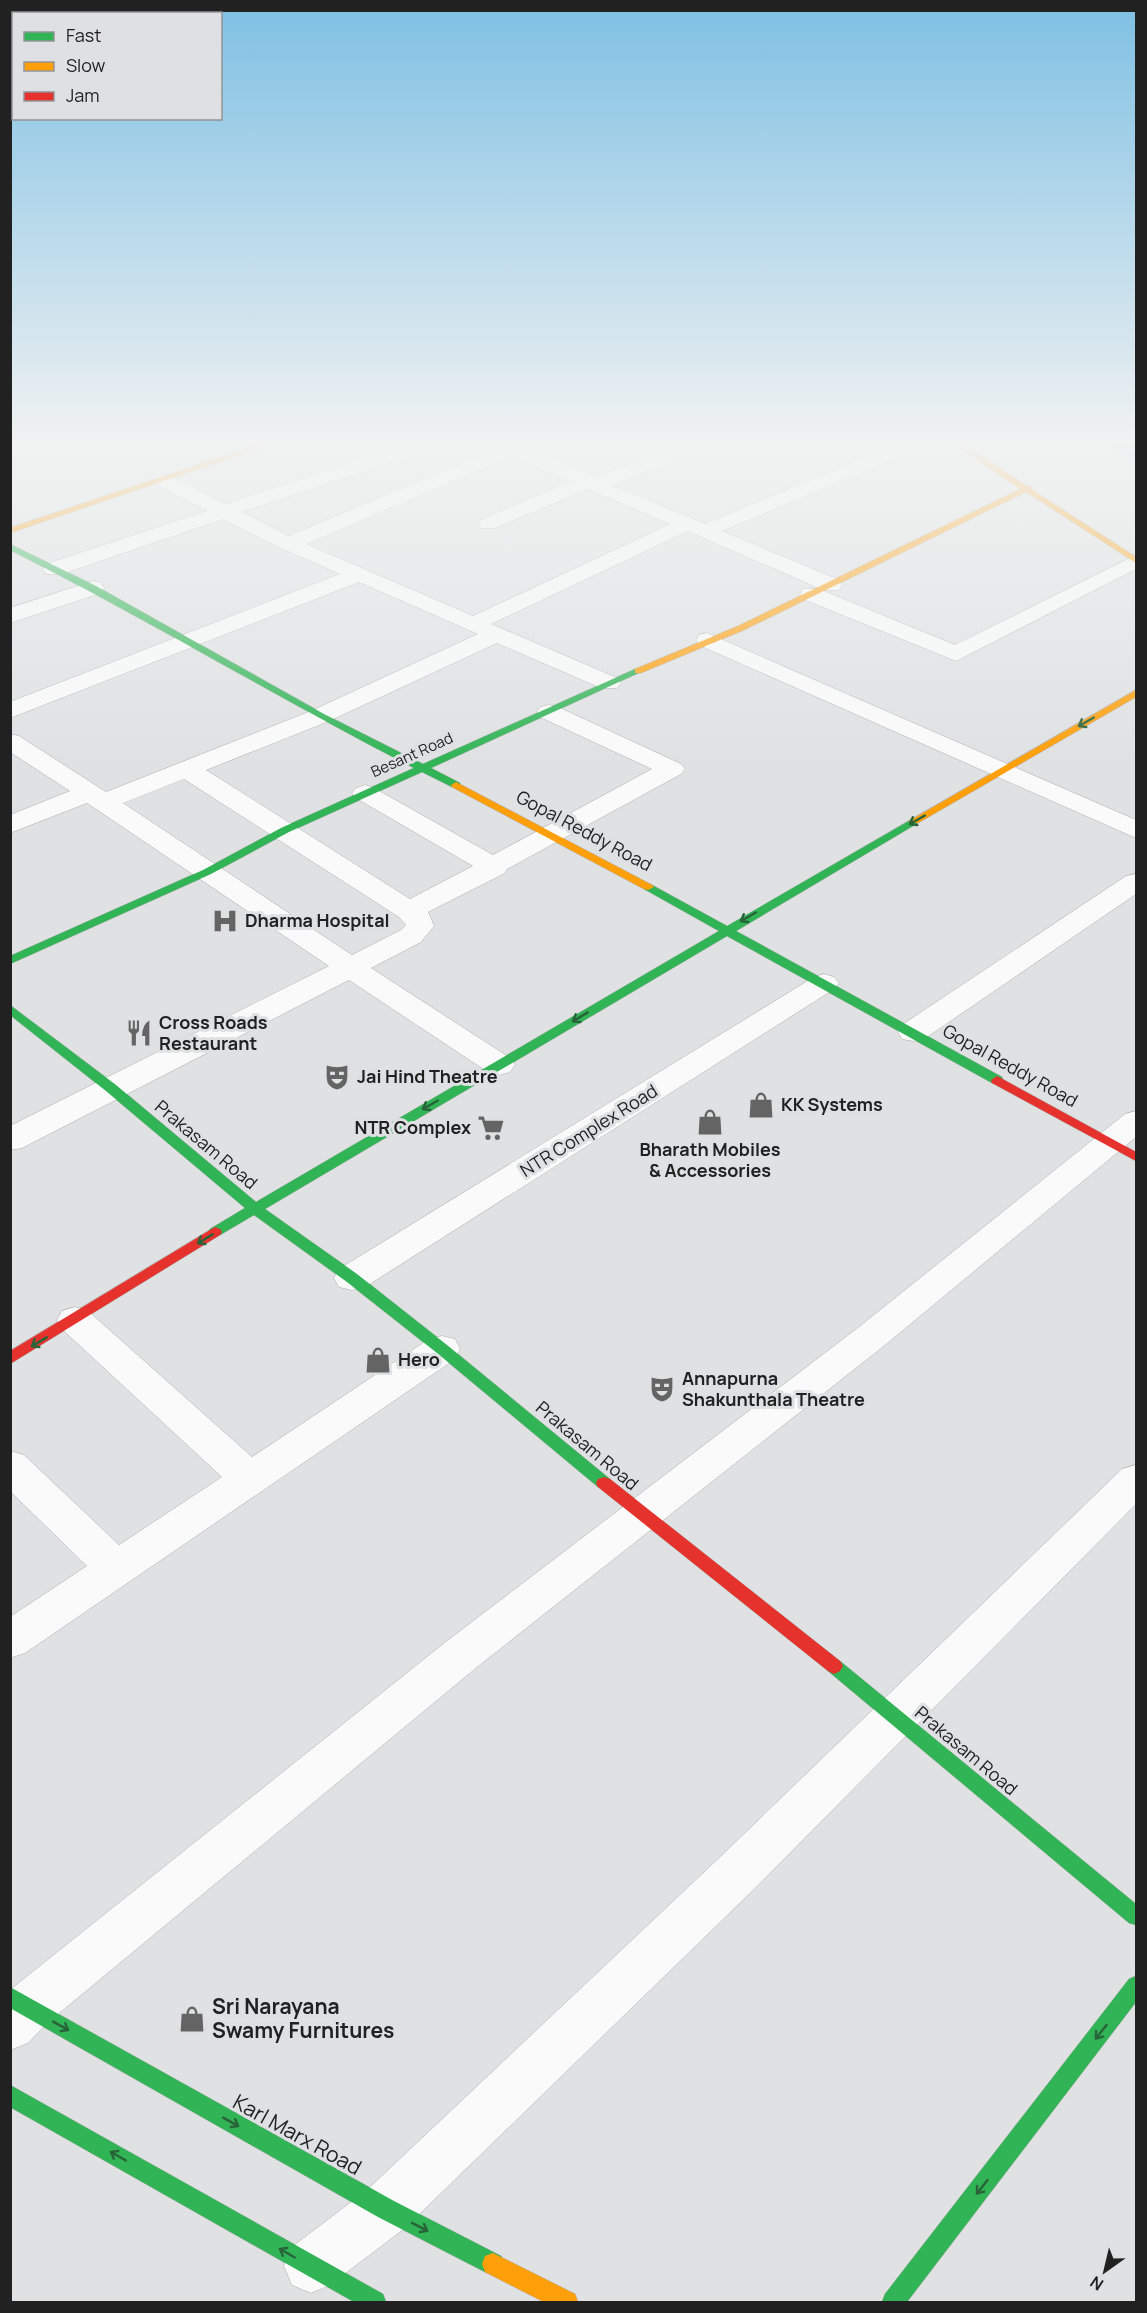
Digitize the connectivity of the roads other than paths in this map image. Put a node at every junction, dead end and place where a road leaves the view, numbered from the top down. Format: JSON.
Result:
{"nodes":[{"id":1,"x":12,"y":547,"type":"edge"},
{"id":2,"x":118,"y":547,"type":"edge"},
{"id":3,"x":295,"y":547,"type":"edge"},
{"id":4,"x":650,"y":547,"type":"edge"},
{"id":5,"x":736,"y":547,"type":"edge"},
{"id":6,"x":908,"y":547,"type":"edge"},
{"id":7,"x":1115,"y":547,"type":"edge"},
{"id":8,"x":1136,"y":561,"type":"edge"},
{"id":9,"x":54,"y":569,"type":"junction"},
{"id":10,"x":361,"y":574,"type":"junction"},
{"id":11,"x":93,"y":588,"type":"junction"},
{"id":12,"x":821,"y":590,"type":"junction"},
{"id":13,"x":10,"y":616,"type":"edge"},
{"id":14,"x":473,"y":624,"type":"junction"},
{"id":15,"x":495,"y":635,"type":"junction"},
{"id":16,"x":707,"y":640,"type":"junction"},
{"id":17,"x":189,"y":642,"type":"junction"},
{"id":18,"x":609,"y":683,"type":"junction"},
{"id":19,"x":1137,"y":693,"type":"edge"},
{"id":20,"x":10,"y":711,"type":"edge"},
{"id":21,"x":549,"y":712,"type":"junction"},
{"id":22,"x":320,"y":716,"type":"junction"},
{"id":23,"x":10,"y":741,"type":"edge"},
{"id":24,"x":426,"y":767,"type":"junction"},
{"id":25,"x":185,"y":768,"type":"junction"},
{"id":26,"x":1002,"y":771,"type":"junction"},
{"id":27,"x":365,"y":793,"type":"junction"},
{"id":28,"x":98,"y":797,"type":"junction"},
{"id":29,"x":10,"y":825,"type":"edge"},
{"id":30,"x":285,"y":830,"type":"junction"},
{"id":31,"x":1137,"y":830,"type":"edge"},
{"id":32,"x":554,"y":835,"type":"junction"},
{"id":33,"x":495,"y":867,"type":"junction"},
{"id":34,"x":207,"y":872,"type":"junction"},
{"id":35,"x":1137,"y":882,"type":"edge"},
{"id":36,"x":409,"y":911,"type":"junction"},
{"id":37,"x":728,"y":929,"type":"junction"},
{"id":38,"x":10,"y":962,"type":"edge"},
{"id":39,"x":349,"y":969,"type":"junction"},
{"id":40,"x":824,"y":983,"type":"junction"},
{"id":41,"x":10,"y":1009,"type":"edge"},
{"id":42,"x":913,"y":1032,"type":"junction"},
{"id":43,"x":499,"y":1065,"type":"junction"},
{"id":44,"x":111,"y":1088,"type":"junction"},
{"id":45,"x":10,"y":1140,"type":"edge"},
{"id":46,"x":1127,"y":1140,"type":"edge"},
{"id":47,"x":254,"y":1208,"type":"junction"},
{"id":48,"x":352,"y":1278,"type":"junction"},
{"id":49,"x":75,"y":1320,"type":"junction"},
{"id":50,"x":442,"y":1349,"type":"junction"},
{"id":51,"x":10,"y":1359,"type":"edge"},
{"id":52,"x":10,"y":1466,"type":"edge"},
{"id":53,"x":248,"y":1477,"type":"junction"},
{"id":54,"x":1137,"y":1480,"type":"edge"},
{"id":55,"x":641,"y":1514,"type":"junction"},
{"id":56,"x":115,"y":1567,"type":"junction"},
{"id":57,"x":10,"y":1640,"type":"edge"},
{"id":58,"x":896,"y":1716,"type":"junction"},
{"id":59,"x":1137,"y":1916,"type":"edge"},
{"id":60,"x":1137,"y":1986,"type":"edge"},
{"id":61,"x":16,"y":2010,"type":"edge"},
{"id":62,"x":10,"y":2095,"type":"edge"},
{"id":63,"x":386,"y":2209,"type":"junction"},
{"id":64,"x":310,"y":2266,"type":"junction"},
{"id":65,"x":375,"y":2302,"type":"edge"},
{"id":66,"x":567,"y":2302,"type":"edge"},
{"id":67,"x":893,"y":2302,"type":"edge"}],
"edges":[{"from":1,"to":9,"type":"street","name":"Gopal Reddy Road"},
{"from":2,"to":9,"type":"street"},
{"from":3,"to":10,"type":"street"},
{"from":4,"to":14,"type":"street"},
{"from":5,"to":12,"type":"street"},
{"from":6,"to":12,"type":"street","name":"Besant Road"},
{"from":7,"to":8,"type":"street"},
{"from":8,"to":12,"type":"street"},
{"from":9,"to":11,"type":"street","name":"Gopal Reddy Road"},
{"from":10,"to":14,"type":"street"},
{"from":10,"to":17,"type":"street"},
{"from":11,"to":13,"type":"street"},
{"from":11,"to":17,"type":"street","name":"Gopal Reddy Road"},
{"from":12,"to":16,"type":"street","name":"Besant Road"},
{"from":14,"to":15,"type":"street"},
{"from":15,"to":18,"type":"street"},
{"from":15,"to":22,"type":"street"},
{"from":16,"to":18,"type":"street","name":"Besant Road"},
{"from":16,"to":26,"type":"street"},
{"from":17,"to":20,"type":"street"},
{"from":17,"to":22,"type":"street","name":"Gopal Reddy Road"},
{"from":18,"to":21,"type":"street","name":"Besant Road"},
{"from":19,"to":26,"type":"street","one_way":true},
{"from":21,"to":24,"type":"street","name":"Besant Road"},
{"from":21,"to":32,"type":"street"},
{"from":22,"to":24,"type":"street","name":"Gopal Reddy Road"},
{"from":22,"to":25,"type":"street"},
{"from":23,"to":28,"type":"street"},
{"from":24,"to":27,"type":"street","name":"Besant Road"},
{"from":24,"to":32,"type":"street","name":"Gopal Reddy Road"},
{"from":25,"to":28,"type":"street"},
{"from":25,"to":30,"type":"street"},
{"from":26,"to":31,"type":"street"},
{"from":26,"to":37,"type":"street","one_way":true},
{"from":27,"to":30,"type":"street","name":"Besant Road"},
{"from":27,"to":33,"type":"street"},
{"from":28,"to":29,"type":"street"},
{"from":28,"to":34,"type":"street"},
{"from":30,"to":34,"type":"street","name":"Besant Road"},
{"from":30,"to":36,"type":"street"},
{"from":32,"to":33,"type":"street"},
{"from":32,"to":37,"type":"street","name":"Gopal Reddy Road"},
{"from":33,"to":36,"type":"street"},
{"from":34,"to":38,"type":"street","name":"Besant Road"},
{"from":34,"to":39,"type":"street"},
{"from":35,"to":42,"type":"street"},
{"from":36,"to":39,"type":"street"},
{"from":37,"to":40,"type":"street","name":"Gopal Reddy Road"},
{"from":37,"to":43,"type":"street","one_way":true},
{"from":39,"to":43,"type":"street"},
{"from":39,"to":44,"type":"street"},
{"from":40,"to":42,"type":"street","name":"Gopal Reddy Road"},
{"from":40,"to":48,"type":"street","name":"NTR Complex Road"},
{"from":41,"to":44,"type":"street","name":"Prakasam Road"},
{"from":42,"to":46,"type":"street","name":"Gopal Reddy Road"},
{"from":43,"to":47,"type":"street","one_way":true},
{"from":44,"to":45,"type":"street"},
{"from":44,"to":47,"type":"street","name":"Prakasam Road"},
{"from":46,"to":55,"type":"street"},
{"from":47,"to":48,"type":"street","name":"Prakasam Road"},
{"from":47,"to":49,"type":"street","one_way":true},
{"from":48,"to":50,"type":"street","name":"Prakasam Road"},
{"from":49,"to":51,"type":"street","one_way":true},
{"from":49,"to":53,"type":"street"},
{"from":50,"to":53,"type":"street"},
{"from":50,"to":55,"type":"street","name":"Prakasam Road"},
{"from":52,"to":56,"type":"street"},
{"from":53,"to":56,"type":"street"},
{"from":54,"to":58,"type":"street"},
{"from":55,"to":58,"type":"street","name":"Prakasam Road"},
{"from":55,"to":61,"type":"street"},
{"from":56,"to":57,"type":"street"},
{"from":58,"to":59,"type":"street","name":"Prakasam Road"},
{"from":58,"to":63,"type":"street"},
{"from":60,"to":67,"type":"street","one_way":true},
{"from":61,"to":63,"type":"street","name":"Karl Marx Road","one_way":true},
{"from":64,"to":62,"type":"street","one_way":true},
{"from":63,"to":64,"type":"street"},
{"from":63,"to":66,"type":"street","name":"Karl Marx Road","one_way":true},
{"from":64,"to":65,"type":"street"}]}
